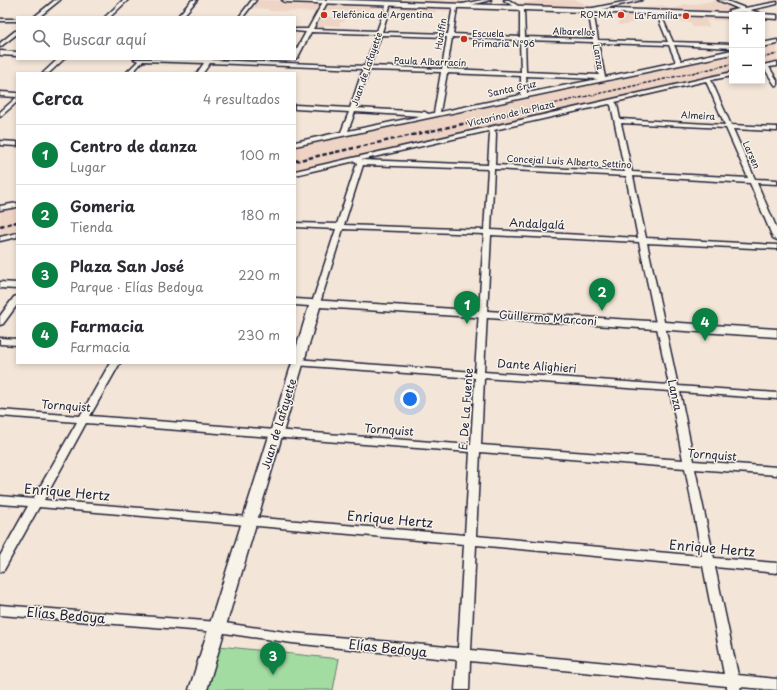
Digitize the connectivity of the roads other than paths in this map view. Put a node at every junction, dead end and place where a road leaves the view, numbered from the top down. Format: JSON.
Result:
{"nodes":[{"id":1,"x":58,"y":0,"type":"edge"},
{"id":2,"x":126,"y":0,"type":"edge"},
{"id":3,"x":195,"y":0,"type":"edge"},
{"id":4,"x":254,"y":0,"type":"edge"},
{"id":5,"x":285,"y":0,"type":"edge"},
{"id":6,"x":314,"y":0,"type":"edge"},
{"id":7,"x":489,"y":0,"type":"edge"},
{"id":8,"x":506,"y":0,"type":"edge"},
{"id":9,"x":613,"y":0,"type":"edge"},
{"id":10,"x":640,"y":0,"type":"edge"},
{"id":11,"x":720,"y":0,"type":"edge"},
{"id":12,"x":329,"y":1,"type":"edge"},
{"id":13,"x":389,"y":3,"type":"junction"},
{"id":14,"x":777,"y":3,"type":"edge"},
{"id":15,"x":621,"y":4,"type":"junction"},
{"id":16,"x":458,"y":6,"type":"junction"},
{"id":17,"x":520,"y":8,"type":"junction"},
{"id":18,"x":745,"y":9,"type":"junction"},
{"id":19,"x":590,"y":10,"type":"junction"},
{"id":20,"x":638,"y":12,"type":"junction"},
{"id":21,"x":731,"y":12,"type":"edge"},
{"id":22,"x":752,"y":12,"type":"edge"},
{"id":23,"x":658,"y":13,"type":"junction"},
{"id":24,"x":37,"y":16,"type":"edge"},
{"id":25,"x":108,"y":16,"type":"edge"},
{"id":26,"x":180,"y":16,"type":"edge"},
{"id":27,"x":242,"y":16,"type":"edge"},
{"id":28,"x":765,"y":16,"type":"edge"},
{"id":29,"x":777,"y":16,"type":"edge"},
{"id":30,"x":729,"y":17,"type":"edge"},
{"id":31,"x":0,"y":20,"type":"edge"},
{"id":32,"x":16,"y":20,"type":"edge"},
{"id":33,"x":296,"y":30,"type":"edge"},
{"id":34,"x":309,"y":31,"type":"junction"},
{"id":35,"x":16,"y":33,"type":"edge"},
{"id":36,"x":379,"y":33,"type":"junction"},
{"id":37,"x":451,"y":36,"type":"junction"},
{"id":38,"x":523,"y":38,"type":"junction"},
{"id":39,"x":596,"y":41,"type":"junction"},
{"id":40,"x":777,"y":42,"type":"edge"},
{"id":41,"x":671,"y":44,"type":"junction"},
{"id":42,"x":0,"y":45,"type":"edge"},
{"id":43,"x":765,"y":45,"type":"edge"},
{"id":44,"x":729,"y":46,"type":"edge"},
{"id":45,"x":0,"y":53,"type":"edge"},
{"id":46,"x":729,"y":53,"type":"edge"},
{"id":47,"x":16,"y":54,"type":"edge"},
{"id":48,"x":296,"y":54,"type":"edge"},
{"id":49,"x":60,"y":60,"type":"edge"},
{"id":50,"x":140,"y":60,"type":"edge"},
{"id":51,"x":209,"y":60,"type":"edge"},
{"id":52,"x":293,"y":60,"type":"edge"},
{"id":53,"x":679,"y":63,"type":"junction"},
{"id":54,"x":777,"y":64,"type":"edge"},
{"id":55,"x":291,"y":65,"type":"junction"},
{"id":56,"x":765,"y":67,"type":"edge"},
{"id":57,"x":367,"y":68,"type":"junction"},
{"id":58,"x":765,"y":68,"type":"edge"},
{"id":59,"x":444,"y":71,"type":"junction"},
{"id":60,"x":47,"y":72,"type":"edge"},
{"id":61,"x":130,"y":72,"type":"edge"},
{"id":62,"x":201,"y":72,"type":"edge"},
{"id":63,"x":287,"y":72,"type":"edge"},
{"id":64,"x":523,"y":74,"type":"junction"},
{"id":65,"x":729,"y":75,"type":"edge"},
{"id":66,"x":603,"y":78,"type":"junction"},
{"id":67,"x":775,"y":78,"type":"edge"},
{"id":68,"x":706,"y":79,"type":"junction"},
{"id":69,"x":777,"y":84,"type":"edge"},
{"id":70,"x":0,"y":94,"type":"edge"},
{"id":71,"x":16,"y":95,"type":"edge"},
{"id":72,"x":524,"y":96,"type":"junction"},
{"id":73,"x":16,"y":100,"type":"edge"},
{"id":74,"x":610,"y":102,"type":"junction"},
{"id":75,"x":296,"y":107,"type":"edge"},
{"id":76,"x":353,"y":110,"type":"junction"},
{"id":77,"x":437,"y":114,"type":"junction"},
{"id":78,"x":0,"y":115,"type":"edge"},
{"id":79,"x":430,"y":116,"type":"junction"},
{"id":80,"x":618,"y":121,"type":"junction"},
{"id":81,"x":728,"y":126,"type":"junction"},
{"id":82,"x":777,"y":128,"type":"edge"},
{"id":83,"x":490,"y":129,"type":"junction"},
{"id":84,"x":344,"y":134,"type":"junction"},
{"id":85,"x":0,"y":144,"type":"edge"},
{"id":86,"x":16,"y":144,"type":"edge"},
{"id":87,"x":296,"y":144,"type":"edge"},
{"id":88,"x":358,"y":161,"type":"junction"},
{"id":89,"x":491,"y":167,"type":"junction"},
{"id":90,"x":296,"y":173,"type":"edge"},
{"id":91,"x":628,"y":174,"type":"junction"},
{"id":92,"x":753,"y":181,"type":"junction"},
{"id":93,"x":777,"y":182,"type":"edge"},
{"id":94,"x":15,"y":206,"type":"edge"},
{"id":95,"x":0,"y":208,"type":"edge"},
{"id":96,"x":296,"y":225,"type":"edge"},
{"id":97,"x":340,"y":226,"type":"junction"},
{"id":98,"x":486,"y":232,"type":"junction"},
{"id":99,"x":16,"y":235,"type":"edge"},
{"id":100,"x":777,"y":238,"type":"edge"},
{"id":101,"x":0,"y":239,"type":"edge"},
{"id":102,"x":643,"y":240,"type":"junction"},
{"id":103,"x":777,"y":247,"type":"edge"},
{"id":104,"x":0,"y":285,"type":"edge"},
{"id":105,"x":16,"y":286,"type":"edge"},
{"id":106,"x":16,"y":300,"type":"edge"},
{"id":107,"x":296,"y":302,"type":"edge"},
{"id":108,"x":316,"y":303,"type":"junction"},
{"id":109,"x":484,"y":314,"type":"junction"},
{"id":110,"x":0,"y":322,"type":"edge"},
{"id":111,"x":659,"y":325,"type":"junction"},
{"id":112,"x":777,"y":333,"type":"edge"},
{"id":113,"x":0,"y":341,"type":"edge"},
{"id":114,"x":16,"y":342,"type":"edge"},
{"id":115,"x":297,"y":362,"type":"edge"},
{"id":116,"x":114,"y":364,"type":"edge"},
{"id":117,"x":481,"y":374,"type":"junction"},
{"id":118,"x":674,"y":388,"type":"junction"},
{"id":119,"x":777,"y":396,"type":"edge"},
{"id":120,"x":0,"y":413,"type":"edge"},
{"id":121,"x":84,"y":419,"type":"junction"},
{"id":122,"x":276,"y":434,"type":"junction"},
{"id":123,"x":476,"y":449,"type":"junction"},
{"id":124,"x":688,"y":465,"type":"junction"},
{"id":125,"x":777,"y":471,"type":"edge"},
{"id":126,"x":0,"y":500,"type":"edge"},
{"id":127,"x":36,"y":504,"type":"junction"},
{"id":128,"x":249,"y":521,"type":"junction"},
{"id":129,"x":470,"y":540,"type":"junction"},
{"id":130,"x":708,"y":562,"type":"junction"},
{"id":131,"x":0,"y":567,"type":"edge"},
{"id":132,"x":777,"y":568,"type":"edge"},
{"id":133,"x":0,"y":610,"type":"edge"},
{"id":134,"x":218,"y":627,"type":"junction"},
{"id":135,"x":464,"y":655,"type":"junction"},
{"id":136,"x":733,"y":685,"type":"edge"},
{"id":137,"x":777,"y":685,"type":"edge"},
{"id":138,"x":198,"y":690,"type":"edge"},
{"id":139,"x":462,"y":690,"type":"edge"}],
"edges":[{"from":1,"to":24,"type":"street"},
{"from":2,"to":25,"type":"street"},
{"from":3,"to":26,"type":"street"},
{"from":4,"to":27,"type":"street"},
{"from":5,"to":6,"type":"main road"},
{"from":6,"to":12,"type":"main road"},
{"from":7,"to":16,"type":"street"},
{"from":8,"to":17,"type":"street"},
{"from":9,"to":15,"type":"street"},
{"from":10,"to":15,"type":"street"},
{"from":11,"to":18,"type":"street"},
{"from":12,"to":13,"type":"main road"},
{"from":12,"to":34,"type":"street"},
{"from":13,"to":16,"type":"main road"},
{"from":13,"to":36,"type":"street","name":"Juan de Lafayette"},
{"from":14,"to":18,"type":"street"},
{"from":15,"to":19,"type":"street"},
{"from":15,"to":20,"type":"street"},
{"from":16,"to":17,"type":"main road"},
{"from":16,"to":37,"type":"street","name":"Hualfin"},
{"from":17,"to":19,"type":"main road"},
{"from":17,"to":38,"type":"street"},
{"from":18,"to":21,"type":"street"},
{"from":18,"to":22,"type":"street"},
{"from":19,"to":20,"type":"main road"},
{"from":19,"to":39,"type":"street","name":"Lanza"},
{"from":20,"to":23,"type":"main road"},
{"from":23,"to":30,"type":"main road"},
{"from":23,"to":41,"type":"street"},
{"from":28,"to":29,"type":"main road"},
{"from":31,"to":32,"type":"street"},
{"from":33,"to":34,"type":"street","name":"Albarellos"},
{"from":34,"to":36,"type":"street","name":"Albarellos"},
{"from":34,"to":48,"type":"street"},
{"from":35,"to":42,"type":"street"},
{"from":36,"to":37,"type":"street","name":"Albarellos"},
{"from":36,"to":57,"type":"street","name":"Juan de Lafayette"},
{"from":37,"to":38,"type":"street","name":"Albarellos"},
{"from":37,"to":59,"type":"street","name":"Hualfin"},
{"from":38,"to":39,"type":"street","name":"Albarellos"},
{"from":38,"to":64,"type":"street"},
{"from":39,"to":41,"type":"street","name":"Albarellos"},
{"from":39,"to":66,"type":"street","name":"Lanza"},
{"from":40,"to":43,"type":"street"},
{"from":41,"to":44,"type":"street","name":"Albarellos"},
{"from":41,"to":53,"type":"street"},
{"from":45,"to":47,"type":"street"},
{"from":46,"to":53,"type":"street","name":"Santa Cruz"},
{"from":49,"to":60,"type":"street"},
{"from":50,"to":61,"type":"street"},
{"from":51,"to":55,"type":"street","name":"Paula Albarracín"},
{"from":51,"to":62,"type":"street"},
{"from":52,"to":55,"type":"street"},
{"from":53,"to":66,"type":"street","name":"Santa Cruz"},
{"from":54,"to":56,"type":"street"},
{"from":55,"to":57,"type":"street","name":"Paula Albarracín"},
{"from":55,"to":63,"type":"street"},
{"from":57,"to":59,"type":"street","name":"Paula Albarracín"},
{"from":57,"to":76,"type":"street","name":"Juan de Lafayette"},
{"from":58,"to":67,"type":"street"},
{"from":59,"to":64,"type":"street","name":"Paula Albarracín"},
{"from":59,"to":77,"type":"street","name":"Hualfin"},
{"from":64,"to":66,"type":"street","name":"Paula Albarracín"},
{"from":64,"to":72,"type":"street"},
{"from":65,"to":68,"type":"street","name":"Victorino de la Plaza"},
{"from":66,"to":72,"type":"street","name":"Santa Cruz"},
{"from":67,"to":69,"type":"street"},
{"from":68,"to":74,"type":"street","name":"Victorino de la Plaza"},
{"from":68,"to":81,"type":"street","name":"Larsen"},
{"from":70,"to":71,"type":"street"},
{"from":72,"to":77,"type":"street","name":"Santa Cruz"},
{"from":73,"to":78,"type":"street"},
{"from":74,"to":80,"type":"street","name":"Lanza"},
{"from":74,"to":83,"type":"street","name":"Victorino de la Plaza"},
{"from":75,"to":76,"type":"street"},
{"from":76,"to":79,"type":"street"},
{"from":76,"to":84,"type":"street","name":"Juan de Lafayette"},
{"from":77,"to":79,"type":"street","name":"Santa Cruz"},
{"from":79,"to":84,"type":"street","name":"Santa Cruz"},
{"from":80,"to":81,"type":"street","name":"Almeira"},
{"from":80,"to":91,"type":"street","name":"Lanza"},
{"from":81,"to":82,"type":"street","name":"Almeira"},
{"from":81,"to":92,"type":"street","name":"Larsen"},
{"from":83,"to":88,"type":"street","name":"Victorino de la Plaza"},
{"from":83,"to":89,"type":"street","name":"E. De La Fuente"},
{"from":84,"to":87,"type":"street","name":"Santa Cruz"},
{"from":85,"to":86,"type":"street"},
{"from":88,"to":89,"type":"street","name":"Concejal Luis Alberto Settino"},
{"from":88,"to":90,"type":"street","name":"Victorino de la Plaza"},
{"from":88,"to":97,"type":"street","name":"Juan de Lafayette"},
{"from":89,"to":91,"type":"street","name":"Concejal Luis Alberto Settino"},
{"from":89,"to":98,"type":"street","name":"E. De La Fuente"},
{"from":91,"to":92,"type":"street","name":"Concejal Luis Alberto Settino"},
{"from":91,"to":102,"type":"street","name":"Lanza"},
{"from":92,"to":93,"type":"street","name":"Concejal Luis Alberto Settino"},
{"from":92,"to":100,"type":"street","name":"Larsen"},
{"from":94,"to":95,"type":"street"},
{"from":96,"to":97,"type":"street","name":"Andalgalá"},
{"from":97,"to":98,"type":"street","name":"Andalgalá"},
{"from":97,"to":108,"type":"street","name":"Juan de Lafayette"},
{"from":98,"to":102,"type":"street","name":"Andalgalá"},
{"from":98,"to":109,"type":"street","name":"E. De La Fuente"},
{"from":99,"to":101,"type":"street"},
{"from":102,"to":103,"type":"street","name":"Andalgalá"},
{"from":102,"to":111,"type":"street","name":"Lanza"},
{"from":104,"to":105,"type":"street"},
{"from":106,"to":110,"type":"street"},
{"from":107,"to":108,"type":"street","name":"Guillermo Marconi"},
{"from":108,"to":109,"type":"street","name":"Guillermo Marconi"},
{"from":108,"to":115,"type":"street","name":"Juan de Lafayette"},
{"from":109,"to":111,"type":"street","name":"Guillermo Marconi"},
{"from":109,"to":117,"type":"street","name":"E. De La Fuente"},
{"from":111,"to":112,"type":"street","name":"Guillermo Marconi"},
{"from":111,"to":118,"type":"street","name":"Lanza"},
{"from":113,"to":114,"type":"street"},
{"from":115,"to":117,"type":"street","name":"Dante Alighieri"},
{"from":115,"to":122,"type":"street","name":"Juan de Lafayette"},
{"from":116,"to":121,"type":"street"},
{"from":117,"to":118,"type":"street","name":"Dante Alighieri"},
{"from":117,"to":123,"type":"street","name":"E. De La Fuente"},
{"from":118,"to":119,"type":"street","name":"Dante Alighieri"},
{"from":118,"to":124,"type":"street","name":"Lanza"},
{"from":120,"to":121,"type":"street","name":"Tornquist"},
{"from":121,"to":122,"type":"street","name":"Tornquist"},
{"from":121,"to":127,"type":"street"},
{"from":122,"to":123,"type":"street","name":"Tornquist"},
{"from":122,"to":128,"type":"street","name":"Juan de Lafayette"},
{"from":123,"to":124,"type":"street","name":"Tornquist"},
{"from":123,"to":129,"type":"street","name":"E. De La Fuente"},
{"from":124,"to":125,"type":"street","name":"Tornquist"},
{"from":124,"to":130,"type":"street","name":"Lanza"},
{"from":126,"to":127,"type":"street","name":"Enrique Hertz"},
{"from":127,"to":128,"type":"street","name":"Enrique Hertz"},
{"from":127,"to":131,"type":"street"},
{"from":128,"to":129,"type":"street","name":"Enrique Hertz"},
{"from":128,"to":134,"type":"street","name":"Juan de Lafayette"},
{"from":129,"to":130,"type":"street","name":"Enrique Hertz"},
{"from":129,"to":135,"type":"street","name":"E. De La Fuente"},
{"from":130,"to":132,"type":"street","name":"Enrique Hertz"},
{"from":130,"to":136,"type":"street","name":"Lanza"},
{"from":133,"to":134,"type":"street","name":"Elías Bedoya"},
{"from":134,"to":135,"type":"street","name":"Elías Bedoya"},
{"from":134,"to":138,"type":"street","name":"Juan de Lafayette"},
{"from":135,"to":136,"type":"street","name":"Elías Bedoya"},
{"from":135,"to":139,"type":"street","name":"E. De La Fuente"},
{"from":136,"to":137,"type":"street","name":"Elías Bedoya"}]}
